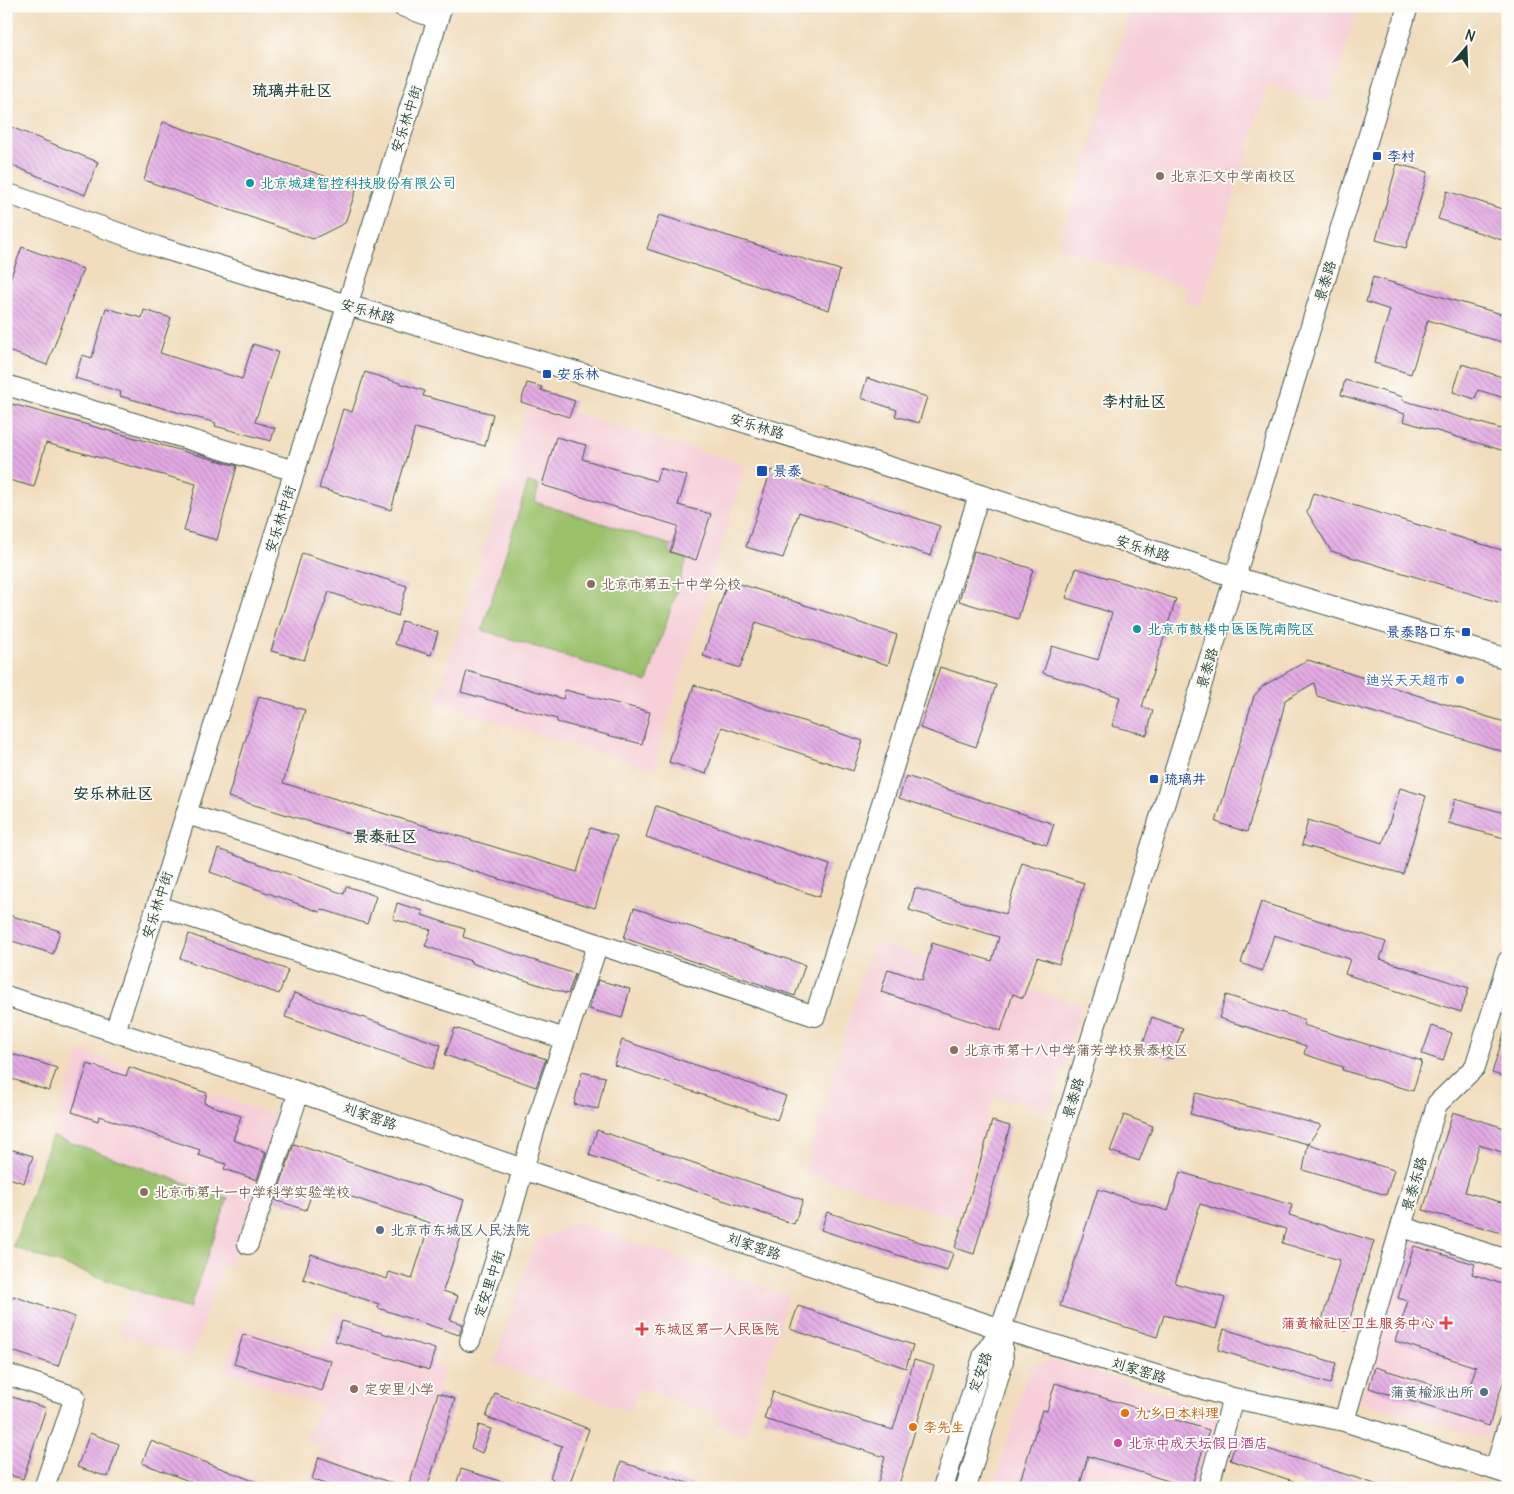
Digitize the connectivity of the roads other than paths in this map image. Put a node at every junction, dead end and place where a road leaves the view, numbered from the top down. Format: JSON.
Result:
{"nodes":[{"id":1,"x":402,"y":6,"type":"edge"},
{"id":2,"x":1408,"y":6,"type":"edge"},
{"id":3,"x":440,"y":12,"type":"edge"},
{"id":4,"x":6,"y":193,"type":"edge"},
{"id":5,"x":348,"y":305,"type":"junction"},
{"id":6,"x":6,"y":385,"type":"edge"},
{"id":7,"x":295,"y":471,"type":"junction"},
{"id":8,"x":979,"y":495,"type":"junction"},
{"id":9,"x":1236,"y":578,"type":"junction"},
{"id":10,"x":1508,"y":659,"type":"edge"},
{"id":11,"x":186,"y":814,"type":"junction"},
{"id":12,"x":157,"y":906,"type":"junction"},
{"id":13,"x":598,"y":944,"type":"junction"},
{"id":14,"x":1508,"y":961,"type":"edge"},
{"id":15,"x":6,"y":996,"type":"edge"},
{"id":16,"x":115,"y":1032,"type":"junction"},
{"id":17,"x":565,"y":1039,"type":"junction"},
{"id":18,"x":299,"y":1092,"type":"junction"},
{"id":19,"x":522,"y":1169,"type":"junction"},
{"id":20,"x":1402,"y":1227,"type":"junction"},
{"id":21,"x":248,"y":1244,"type":"dead end"},
{"id":22,"x":1508,"y":1260,"type":"edge"},
{"id":23,"x":1001,"y":1329,"type":"junction"},
{"id":24,"x":470,"y":1341,"type":"dead end"},
{"id":25,"x":6,"y":1374,"type":"edge"},
{"id":26,"x":1233,"y":1398,"type":"junction"},
{"id":27,"x":1344,"y":1421,"type":"junction"},
{"id":28,"x":1508,"y":1425,"type":"edge"},
{"id":29,"x":1501,"y":1472,"type":"edge"},
{"id":30,"x":44,"y":1488,"type":"edge"},
{"id":31,"x":943,"y":1488,"type":"edge"},
{"id":32,"x":966,"y":1488,"type":"edge"},
{"id":33,"x":1208,"y":1488,"type":"edge"}],
"edges":[{"from":1,"to":3,"type":"street"},
{"from":2,"to":9,"type":"street","name":"景泰路"},
{"from":3,"to":5,"type":"street","name":"安乐林中街"},
{"from":4,"to":5,"type":"street","name":"安乐林路"},
{"from":5,"to":7,"type":"street","name":"安乐林中街"},
{"from":5,"to":8,"type":"street","name":"安乐林路"},
{"from":6,"to":7,"type":"street"},
{"from":7,"to":11,"type":"street","name":"安乐林中街"},
{"from":8,"to":9,"type":"street","name":"安乐林路"},
{"from":8,"to":13,"type":"street"},
{"from":9,"to":10,"type":"street","name":"安乐林路"},
{"from":9,"to":23,"type":"street","name":"景泰路"},
{"from":11,"to":12,"type":"street","name":"安乐林中街"},
{"from":11,"to":13,"type":"street"},
{"from":12,"to":16,"type":"street","name":"安乐林中街"},
{"from":12,"to":17,"type":"street"},
{"from":13,"to":17,"type":"street","name":"定安里中街"},
{"from":14,"to":20,"type":"street","name":"景泰东路"},
{"from":15,"to":16,"type":"street","name":"刘家窑路"},
{"from":16,"to":18,"type":"street","name":"刘家窑路"},
{"from":17,"to":19,"type":"street","name":"定安里中街"},
{"from":18,"to":19,"type":"street","name":"刘家窑路"},
{"from":18,"to":21,"type":"street"},
{"from":19,"to":23,"type":"street","name":"刘家窑路"},
{"from":19,"to":24,"type":"street","name":"定安里中街"},
{"from":20,"to":22,"type":"street"},
{"from":20,"to":27,"type":"street","name":"景泰东路"},
{"from":23,"to":26,"type":"street","name":"刘家窑路"},
{"from":23,"to":31,"type":"street","name":"定安路"},
{"from":23,"to":32,"type":"street","name":"定安路"},
{"from":25,"to":30,"type":"street"},
{"from":26,"to":27,"type":"street","name":"刘家窑路"},
{"from":26,"to":33,"type":"street"},
{"from":27,"to":29,"type":"street","name":"刘家窑路"},
{"from":28,"to":29,"type":"street"}]}
